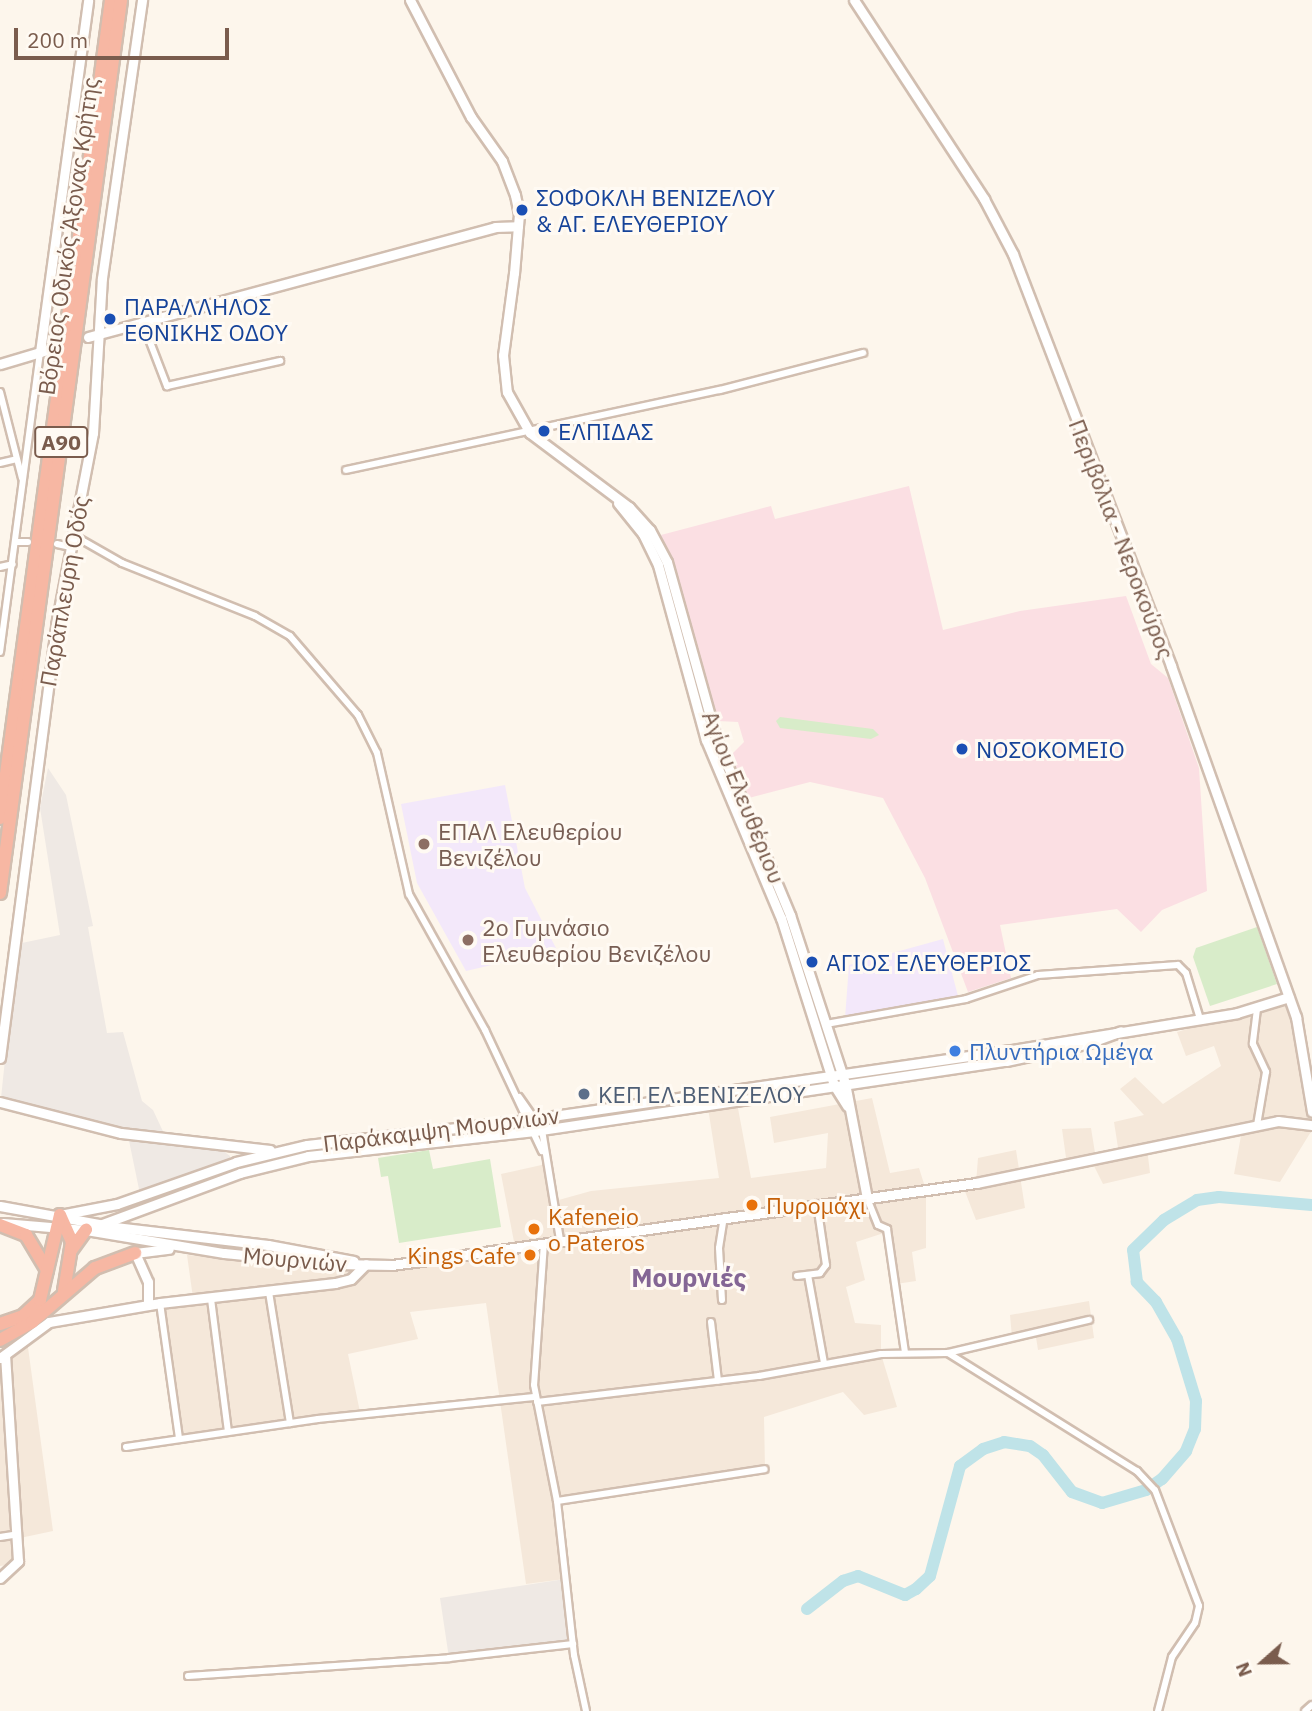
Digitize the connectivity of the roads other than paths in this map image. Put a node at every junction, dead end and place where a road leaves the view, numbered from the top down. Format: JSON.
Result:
{"nodes":[{"id":1,"x":88,"y":0,"type":"edge"},
{"id":2,"x":111,"y":0,"type":"edge"},
{"id":3,"x":121,"y":0,"type":"edge"},
{"id":4,"x":142,"y":0,"type":"edge"},
{"id":5,"x":410,"y":0,"type":"edge"},
{"id":6,"x":854,"y":0,"type":"edge"},
{"id":7,"x":518,"y":226,"type":"junction"},
{"id":8,"x":142,"y":321,"type":"junction"},
{"id":9,"x":92,"y":336,"type":"junction"},
{"id":10,"x":57,"y":347,"type":"dead end"},
{"id":11,"x":40,"y":352,"type":"junction"},
{"id":12,"x":863,"y":353,"type":"dead end"},
{"id":13,"x":280,"y":361,"type":"dead end"},
{"id":14,"x":0,"y":364,"type":"edge"},
{"id":15,"x":0,"y":392,"type":"edge"},
{"id":16,"x":530,"y":433,"type":"junction"},
{"id":17,"x":17,"y":459,"type":"junction"},
{"id":18,"x":0,"y":463,"type":"edge"},
{"id":19,"x":346,"y":470,"type":"dead end"},
{"id":20,"x":24,"y":483,"type":"junction"},
{"id":21,"x":605,"y":488,"type":"junction"},
{"id":22,"x":73,"y":534,"type":"junction"},
{"id":23,"x":16,"y":542,"type":"junction"},
{"id":24,"x":28,"y":542,"type":"dead end"},
{"id":25,"x":57,"y":544,"type":"dead end"},
{"id":26,"x":70,"y":547,"type":"junction"},
{"id":27,"x":13,"y":564,"type":"junction"},
{"id":28,"x":0,"y":567,"type":"edge"},
{"id":29,"x":0,"y":652,"type":"edge"},
{"id":30,"x":0,"y":818,"type":"edge"},
{"id":31,"x":0,"y":893,"type":"edge"},
{"id":32,"x":1289,"y":997,"type":"junction"},
{"id":33,"x":1257,"y":1009,"type":"junction"},
{"id":34,"x":1200,"y":1019,"type":"junction"},
{"id":35,"x":826,"y":1024,"type":"junction"},
{"id":36,"x":0,"y":1058,"type":"edge"},
{"id":37,"x":827,"y":1058,"type":"junction"},
{"id":38,"x":844,"y":1079,"type":"junction"},
{"id":39,"x":833,"y":1080,"type":"junction"},
{"id":40,"x":816,"y":1082,"type":"junction"},
{"id":41,"x":517,"y":1096,"type":"junction"},
{"id":42,"x":838,"y":1096,"type":"junction"},
{"id":43,"x":0,"y":1102,"type":"edge"},
{"id":44,"x":847,"y":1106,"type":"junction"},
{"id":45,"x":1312,"y":1112,"type":"edge"},
{"id":46,"x":537,"y":1118,"type":"junction"},
{"id":47,"x":525,"y":1120,"type":"junction"},
{"id":48,"x":1257,"y":1125,"type":"junction"},
{"id":49,"x":1312,"y":1125,"type":"edge"},
{"id":50,"x":542,"y":1130,"type":"junction"},
{"id":51,"x":530,"y":1131,"type":"junction"},
{"id":52,"x":231,"y":1146,"type":"junction"},
{"id":53,"x":277,"y":1150,"type":"junction"},
{"id":54,"x":542,"y":1151,"type":"junction"},
{"id":55,"x":236,"y":1162,"type":"junction"},
{"id":56,"x":240,"y":1173,"type":"junction"},
{"id":57,"x":867,"y":1198,"type":"junction"},
{"id":58,"x":817,"y":1203,"type":"junction"},
{"id":59,"x":0,"y":1206,"type":"edge"},
{"id":60,"x":724,"y":1217,"type":"junction"},
{"id":61,"x":62,"y":1223,"type":"junction"},
{"id":62,"x":0,"y":1224,"type":"edge"},
{"id":63,"x":91,"y":1227,"type":"junction"},
{"id":64,"x":561,"y":1240,"type":"junction"},
{"id":65,"x":544,"y":1243,"type":"junction"},
{"id":66,"x":178,"y":1247,"type":"junction"},
{"id":67,"x":72,"y":1249,"type":"junction"},
{"id":68,"x":135,"y":1253,"type":"junction"},
{"id":69,"x":366,"y":1264,"type":"junction"},
{"id":70,"x":47,"y":1270,"type":"junction"},
{"id":71,"x":808,"y":1275,"type":"junction"},
{"id":72,"x":797,"y":1276,"type":"dead end"},
{"id":73,"x":269,"y":1292,"type":"junction"},
{"id":74,"x":60,"y":1297,"type":"junction"},
{"id":75,"x":211,"y":1299,"type":"junction"},
{"id":76,"x":722,"y":1300,"type":"dead end"},
{"id":77,"x":160,"y":1303,"type":"junction"},
{"id":78,"x":148,"y":1305,"type":"junction"},
{"id":79,"x":1089,"y":1320,"type":"dead end"},
{"id":80,"x":711,"y":1322,"type":"dead end"},
{"id":81,"x":0,"y":1324,"type":"edge"},
{"id":82,"x":0,"y":1340,"type":"edge"},
{"id":83,"x":905,"y":1352,"type":"junction"},
{"id":84,"x":948,"y":1353,"type":"junction"},
{"id":85,"x":2,"y":1357,"type":"edge"},
{"id":86,"x":824,"y":1363,"type":"junction"},
{"id":87,"x":718,"y":1381,"type":"junction"},
{"id":88,"x":536,"y":1399,"type":"junction"},
{"id":89,"x":5,"y":1404,"type":"edge"},
{"id":90,"x":290,"y":1423,"type":"junction"},
{"id":91,"x":228,"y":1432,"type":"junction"},
{"id":92,"x":13,"y":1434,"type":"junction"},
{"id":93,"x":0,"y":1436,"type":"edge"},
{"id":94,"x":179,"y":1439,"type":"junction"},
{"id":95,"x":126,"y":1447,"type":"dead end"},
{"id":96,"x":765,"y":1469,"type":"dead end"},
{"id":97,"x":558,"y":1501,"type":"junction"},
{"id":98,"x":18,"y":1534,"type":"junction"},
{"id":99,"x":0,"y":1537,"type":"edge"},
{"id":100,"x":0,"y":1578,"type":"edge"},
{"id":101,"x":573,"y":1644,"type":"junction"},
{"id":102,"x":188,"y":1676,"type":"dead end"},
{"id":103,"x":1312,"y":1705,"type":"edge"},
{"id":104,"x":586,"y":1711,"type":"edge"},
{"id":105,"x":1158,"y":1711,"type":"edge"},
{"id":106,"x":1305,"y":1711,"type":"edge"}],
"edges":[{"from":1,"to":11,"type":"main road"},
{"from":2,"to":30,"type":"highway","name":"Βόρειος Οδικός Άξονας Κρήτης","number":"Α90"},
{"from":3,"to":31,"type":"highway","name":"Βόρειος Οδικός Άξονας Κρήτης","number":"Α90"},
{"from":4,"to":9,"type":"main road","name":"Παράπλευρη Οδός"},
{"from":5,"to":7,"type":"main road","name":"Αγίου Ελευθέριου"},
{"from":6,"to":32,"type":"main road","name":"Περιβόλια - Νεροκούρος"},
{"from":7,"to":8,"type":"main road"},
{"from":7,"to":16,"type":"main road","name":"Αγίου Ελευθέριου"},
{"from":8,"to":9,"type":"main road"},
{"from":8,"to":13,"type":"street"},
{"from":9,"to":22,"type":"main road","name":"Παράπλευρη Οδός"},
{"from":10,"to":11,"type":"main road"},
{"from":11,"to":14,"type":"main road"},
{"from":11,"to":20,"type":"street"},
{"from":12,"to":16,"type":"street"},
{"from":15,"to":17,"type":"street"},
{"from":16,"to":19,"type":"street"},
{"from":16,"to":21,"type":"main road","name":"Αγίου Ελευθέριου"},
{"from":17,"to":18,"type":"street"},
{"from":17,"to":20,"type":"street"},
{"from":20,"to":23,"type":"street"},
{"from":21,"to":35,"type":"main road","name":"Αγίου Ελευθέριου"},
{"from":21,"to":37,"type":"main road","name":"Αγίου Ελευθέριου"},
{"from":22,"to":26,"type":"main road","name":"Παράπλευρη Οδός"},
{"from":22,"to":41,"type":"street"},
{"from":23,"to":24,"type":"street"},
{"from":23,"to":27,"type":"street"},
{"from":25,"to":26,"type":"street"},
{"from":26,"to":36,"type":"main road","name":"Παράπλευρη Οδός"},
{"from":27,"to":28,"type":"street"},
{"from":27,"to":29,"type":"street"},
{"from":32,"to":33,"type":"main road","name":"Παράκαμψη Μουρνιών"},
{"from":32,"to":45,"type":"main road","name":"Περιβόλια - Νεροκούρος"},
{"from":33,"to":34,"type":"main road","name":"Παράκαμψη Μουρνιών"},
{"from":33,"to":48,"type":"street"},
{"from":34,"to":35,"type":"street"},
{"from":34,"to":38,"type":"main road","name":"Παράκαμψη Μουρνιών"},
{"from":35,"to":38,"type":"main road","name":"Αγίου Ελευθέριου"},
{"from":37,"to":39,"type":"main road","name":"Αγίου Ελευθέριου"},
{"from":37,"to":40,"type":"main road"},
{"from":38,"to":39,"type":"main road","name":"Παράκαμψη Μουρνιών"},
{"from":38,"to":44,"type":"main road","name":"Αγίου Ελευθέριου"},
{"from":39,"to":40,"type":"main road","name":"Παράκαμψη Μουρνιών"},
{"from":39,"to":42,"type":"main road","name":"Αγίου Ελευθέριου"},
{"from":40,"to":42,"type":"main road"},
{"from":40,"to":46,"type":"main road","name":"Παράκαμψη Μουρνιών"},
{"from":40,"to":50,"type":"main road","name":"Παράκαμψη Μουρνιών"},
{"from":41,"to":46,"type":"street"},
{"from":41,"to":47,"type":"street"},
{"from":42,"to":44,"type":"main road"},
{"from":43,"to":52,"type":"main road"},
{"from":44,"to":57,"type":"main road","name":"Αγίου Ελευθέριου"},
{"from":46,"to":47,"type":"main road","name":"Παράκαμψη Μουρνιών"},
{"from":46,"to":50,"type":"street"},
{"from":47,"to":51,"type":"street"},
{"from":47,"to":53,"type":"main road","name":"Παράκαμψη Μουρνιών"},
{"from":48,"to":49,"type":"main road"},
{"from":48,"to":57,"type":"main road"},
{"from":50,"to":51,"type":"main road","name":"Παράκαμψη Μουρνιών"},
{"from":50,"to":54,"type":"street"},
{"from":51,"to":54,"type":"street"},
{"from":51,"to":56,"type":"main road","name":"Παράκαμψη Μουρνιών"},
{"from":52,"to":53,"type":"main road"},
{"from":52,"to":55,"type":"main road"},
{"from":53,"to":55,"type":"main road","name":"Παράκαμψη Μουρνιών"},
{"from":54,"to":64,"type":"street"},
{"from":55,"to":56,"type":"main road"},
{"from":55,"to":61,"type":"main road","name":"Παράκαμψη Μουρνιών"},
{"from":56,"to":63,"type":"main road","name":"Παράκαμψη Μουρνιών"},
{"from":57,"to":58,"type":"main road"},
{"from":57,"to":83,"type":"street"},
{"from":58,"to":60,"type":"main road"},
{"from":58,"to":71,"type":"street"},
{"from":59,"to":61,"type":"main road"},
{"from":60,"to":64,"type":"main road"},
{"from":60,"to":76,"type":"street"},
{"from":61,"to":62,"type":"main road","name":"Μουρνιών"},
{"from":61,"to":63,"type":"main road","name":"Μουρνιών"},
{"from":61,"to":63,"type":"main road","name":"Μουρνιών"},
{"from":61,"to":67,"type":"highway"},
{"from":61,"to":70,"type":"highway"},
{"from":62,"to":70,"type":"highway"},
{"from":63,"to":66,"type":"main road","name":"Μουρνιών"},
{"from":63,"to":67,"type":"highway"},
{"from":63,"to":69,"type":"main road","name":"Μουρνιών"},
{"from":64,"to":65,"type":"main road"},
{"from":65,"to":69,"type":"main road"},
{"from":65,"to":88,"type":"street"},
{"from":66,"to":68,"type":"main road"},
{"from":66,"to":69,"type":"main road","name":"Μουρνιών"},
{"from":67,"to":74,"type":"highway"},
{"from":68,"to":74,"type":"highway"},
{"from":68,"to":78,"type":"main road"},
{"from":69,"to":73,"type":"main road"},
{"from":70,"to":81,"type":"highway"},
{"from":71,"to":72,"type":"street"},
{"from":71,"to":86,"type":"street"},
{"from":73,"to":75,"type":"main road"},
{"from":73,"to":90,"type":"street"},
{"from":74,"to":82,"type":"highway"},
{"from":75,"to":77,"type":"main road"},
{"from":75,"to":91,"type":"street"},
{"from":77,"to":78,"type":"main road"},
{"from":77,"to":94,"type":"street"},
{"from":78,"to":85,"type":"main road"},
{"from":79,"to":84,"type":"street"},
{"from":80,"to":87,"type":"street"},
{"from":83,"to":84,"type":"street"},
{"from":83,"to":86,"type":"street"},
{"from":84,"to":105,"type":"street"},
{"from":85,"to":89,"type":"main road"},
{"from":86,"to":87,"type":"street"},
{"from":87,"to":88,"type":"street"},
{"from":88,"to":90,"type":"street"},
{"from":88,"to":97,"type":"street"},
{"from":89,"to":92,"type":"main road"},
{"from":90,"to":91,"type":"street"},
{"from":91,"to":94,"type":"street"},
{"from":92,"to":93,"type":"street"},
{"from":92,"to":98,"type":"main road"},
{"from":94,"to":95,"type":"street"},
{"from":96,"to":97,"type":"street"},
{"from":97,"to":101,"type":"street"},
{"from":98,"to":99,"type":"street"},
{"from":98,"to":100,"type":"main road"},
{"from":101,"to":102,"type":"street"},
{"from":101,"to":104,"type":"street"},
{"from":103,"to":106,"type":"street"}]}
